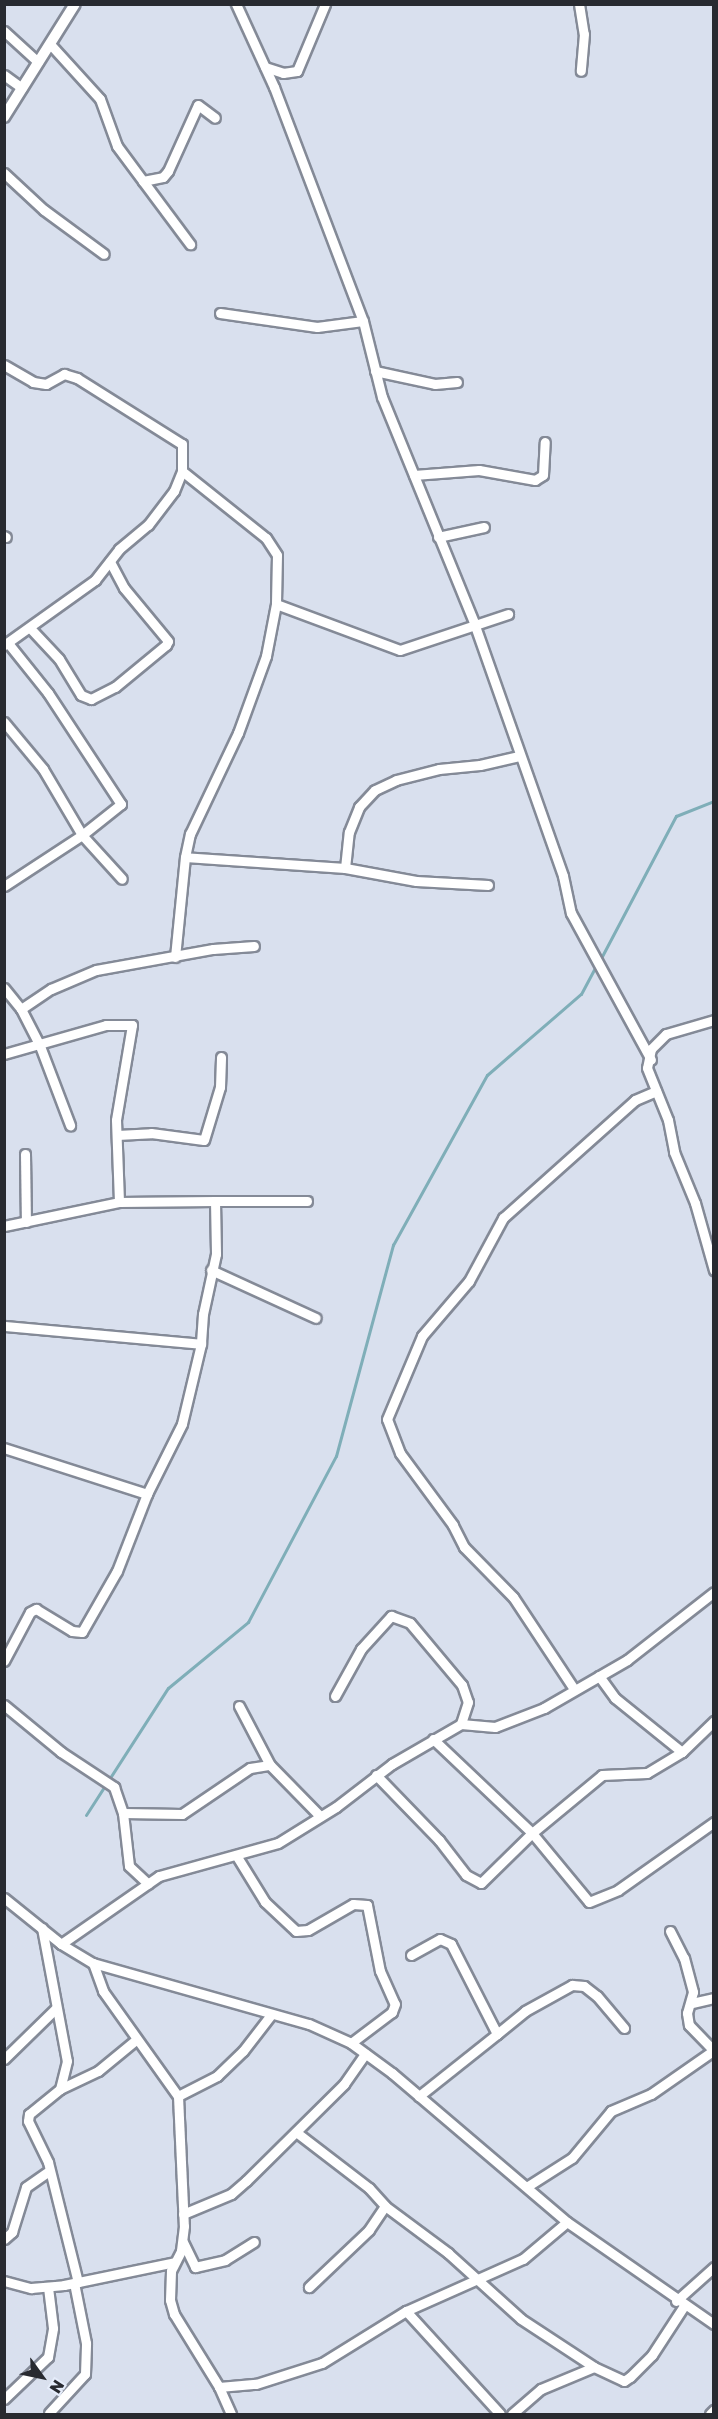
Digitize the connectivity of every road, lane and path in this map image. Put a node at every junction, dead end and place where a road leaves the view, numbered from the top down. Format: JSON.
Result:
{"nodes":[{"id":1,"x":75,"y":4,"type":"edge"},
{"id":2,"x":237,"y":4,"type":"edge"},
{"id":3,"x":325,"y":4,"type":"edge"},
{"id":4,"x":579,"y":4,"type":"edge"},
{"id":5,"x":4,"y":31,"type":"edge"},
{"id":6,"x":50,"y":44,"type":"junction"},
{"id":7,"x":38,"y":62,"type":"junction"},
{"id":8,"x":265,"y":67,"type":"junction"},
{"id":9,"x":581,"y":71,"type":"dead end"},
{"id":10,"x":4,"y":75,"type":"edge"},
{"id":11,"x":22,"y":88,"type":"junction"},
{"id":12,"x":4,"y":117,"type":"edge"},
{"id":13,"x":215,"y":118,"type":"dead end"},
{"id":14,"x":4,"y":173,"type":"edge"},
{"id":15,"x":143,"y":181,"type":"junction"},
{"id":16,"x":190,"y":244,"type":"dead end"},
{"id":17,"x":104,"y":254,"type":"dead end"},
{"id":18,"x":220,"y":313,"type":"dead end"},
{"id":19,"x":363,"y":321,"type":"junction"},
{"id":20,"x":4,"y":365,"type":"edge"},
{"id":21,"x":375,"y":371,"type":"junction"},
{"id":22,"x":457,"y":382,"type":"dead end"},
{"id":23,"x":545,"y":442,"type":"dead end"},
{"id":24,"x":182,"y":471,"type":"junction"},
{"id":25,"x":414,"y":475,"type":"junction"},
{"id":26,"x":484,"y":527,"type":"dead end"},
{"id":27,"x":438,"y":537,"type":"junction"},
{"id":28,"x":110,"y":562,"type":"junction"},
{"id":29,"x":276,"y":604,"type":"junction"},
{"id":30,"x":508,"y":614,"type":"dead end"},
{"id":31,"x":474,"y":623,"type":"junction"},
{"id":32,"x":30,"y":628,"type":"junction"},
{"id":33,"x":6,"y":644,"type":"edge"},
{"id":34,"x":4,"y":722,"type":"edge"},
{"id":35,"x":519,"y":756,"type":"junction"},
{"id":36,"x":82,"y":835,"type":"junction"},
{"id":37,"x":185,"y":857,"type":"junction"},
{"id":38,"x":345,"y":868,"type":"junction"},
{"id":39,"x":122,"y":879,"type":"dead end"},
{"id":40,"x":488,"y":885,"type":"dead end"},
{"id":41,"x":4,"y":886,"type":"edge"},
{"id":42,"x":254,"y":946,"type":"dead end"},
{"id":43,"x":175,"y":957,"type":"junction"},
{"id":44,"x":4,"y":988,"type":"edge"},
{"id":45,"x":21,"y":1009,"type":"junction"},
{"id":46,"x":714,"y":1020,"type":"edge"},
{"id":47,"x":40,"y":1046,"type":"junction"},
{"id":48,"x":4,"y":1054,"type":"edge"},
{"id":49,"x":221,"y":1057,"type":"dead end"},
{"id":50,"x":651,"y":1060,"type":"junction"},
{"id":51,"x":656,"y":1090,"type":"junction"},
{"id":52,"x":70,"y":1125,"type":"dead end"},
{"id":53,"x":117,"y":1135,"type":"junction"},
{"id":54,"x":25,"y":1154,"type":"dead end"},
{"id":55,"x":215,"y":1201,"type":"junction"},
{"id":56,"x":307,"y":1201,"type":"dead end"},
{"id":57,"x":119,"y":1202,"type":"junction"},
{"id":58,"x":26,"y":1222,"type":"junction"},
{"id":59,"x":4,"y":1226,"type":"edge"},
{"id":60,"x":211,"y":1270,"type":"junction"},
{"id":61,"x":714,"y":1270,"type":"edge"},
{"id":62,"x":316,"y":1318,"type":"dead end"},
{"id":63,"x":4,"y":1326,"type":"edge"},
{"id":64,"x":201,"y":1344,"type":"junction"},
{"id":65,"x":4,"y":1448,"type":"edge"},
{"id":66,"x":147,"y":1494,"type":"junction"},
{"id":67,"x":714,"y":1592,"type":"edge"},
{"id":68,"x":4,"y":1661,"type":"edge"},
{"id":69,"x":599,"y":1676,"type":"junction"},
{"id":70,"x":574,"y":1689,"type":"junction"},
{"id":71,"x":335,"y":1696,"type":"dead end"},
{"id":72,"x":4,"y":1705,"type":"edge"},
{"id":73,"x":239,"y":1706,"type":"dead end"},
{"id":74,"x":714,"y":1721,"type":"edge"},
{"id":75,"x":461,"y":1724,"type":"junction"},
{"id":76,"x":434,"y":1739,"type":"junction"},
{"id":77,"x":682,"y":1752,"type":"junction"},
{"id":78,"x":270,"y":1765,"type":"junction"},
{"id":79,"x":376,"y":1775,"type":"junction"},
{"id":80,"x":123,"y":1813,"type":"junction"},
{"id":81,"x":320,"y":1816,"type":"junction"},
{"id":82,"x":714,"y":1822,"type":"edge"},
{"id":83,"x":532,"y":1833,"type":"junction"},
{"id":84,"x":236,"y":1855,"type":"junction"},
{"id":85,"x":148,"y":1884,"type":"junction"},
{"id":86,"x":4,"y":1898,"type":"edge"},
{"id":87,"x":42,"y":1928,"type":"junction"},
{"id":88,"x":86,"y":1929,"type":"junction"},
{"id":89,"x":670,"y":1931,"type":"dead end"},
{"id":90,"x":61,"y":1944,"type":"junction"},
{"id":91,"x":73,"y":1952,"type":"junction"},
{"id":92,"x":411,"y":1955,"type":"dead end"},
{"id":93,"x":93,"y":1963,"type":"junction"},
{"id":94,"x":714,"y":1998,"type":"edge"},
{"id":95,"x":692,"y":2003,"type":"junction"},
{"id":96,"x":56,"y":2008,"type":"junction"},
{"id":97,"x":270,"y":2016,"type":"junction"},
{"id":98,"x":624,"y":2028,"type":"dead end"},
{"id":99,"x":497,"y":2034,"type":"junction"},
{"id":100,"x":137,"y":2039,"type":"junction"},
{"id":101,"x":351,"y":2043,"type":"junction"},
{"id":102,"x":713,"y":2050,"type":"edge"},
{"id":103,"x":365,"y":2054,"type":"junction"},
{"id":104,"x":4,"y":2059,"type":"edge"},
{"id":105,"x":60,"y":2089,"type":"junction"},
{"id":106,"x":178,"y":2096,"type":"junction"},
{"id":107,"x":419,"y":2096,"type":"junction"},
{"id":108,"x":296,"y":2132,"type":"junction"},
{"id":109,"x":49,"y":2171,"type":"junction"},
{"id":110,"x":528,"y":2186,"type":"junction"},
{"id":111,"x":385,"y":2206,"type":"junction"},
{"id":112,"x":183,"y":2214,"type":"junction"},
{"id":113,"x":567,"y":2222,"type":"junction"},
{"id":114,"x":4,"y":2238,"type":"edge"},
{"id":115,"x":183,"y":2242,"type":"junction"},
{"id":116,"x":254,"y":2242,"type":"dead end"},
{"id":117,"x":175,"y":2262,"type":"junction"},
{"id":118,"x":714,"y":2267,"type":"edge"},
{"id":119,"x":478,"y":2278,"type":"junction"},
{"id":120,"x":4,"y":2281,"type":"edge"},
{"id":121,"x":76,"y":2283,"type":"junction"},
{"id":122,"x":48,"y":2287,"type":"junction"},
{"id":123,"x":309,"y":2288,"type":"dead end"},
{"id":124,"x":680,"y":2304,"type":"junction"},
{"id":125,"x":406,"y":2311,"type":"junction"},
{"id":126,"x":714,"y":2324,"type":"edge"},
{"id":127,"x":594,"y":2367,"type":"junction"},
{"id":128,"x":219,"y":2387,"type":"junction"},
{"id":129,"x":4,"y":2399,"type":"edge"},
{"id":130,"x":714,"y":2410,"type":"edge"},
{"id":131,"x":50,"y":2413,"type":"dead end"},
{"id":132,"x":231,"y":2415,"type":"edge"},
{"id":133,"x":500,"y":2415,"type":"edge"},
{"id":134,"x":512,"y":2415,"type":"edge"},
{"id":135,"x":710,"y":2415,"type":"edge"}],
"edges":[{"from":1,"to":6,"type":"street"},
{"from":2,"to":8,"type":"street"},
{"from":3,"to":8,"type":"street"},
{"from":4,"to":9,"type":"street"},
{"from":5,"to":7,"type":"street"},
{"from":6,"to":7,"type":"street"},
{"from":6,"to":15,"type":"street"},
{"from":7,"to":11,"type":"street"},
{"from":8,"to":19,"type":"street"},
{"from":10,"to":11,"type":"street"},
{"from":11,"to":12,"type":"street"},
{"from":13,"to":15,"type":"street"},
{"from":14,"to":17,"type":"street"},
{"from":15,"to":16,"type":"street"},
{"from":18,"to":19,"type":"street"},
{"from":19,"to":21,"type":"street"},
{"from":20,"to":24,"type":"street"},
{"from":21,"to":22,"type":"street"},
{"from":21,"to":25,"type":"street"},
{"from":23,"to":25,"type":"street"},
{"from":24,"to":28,"type":"street"},
{"from":24,"to":29,"type":"street"},
{"from":25,"to":27,"type":"street"},
{"from":26,"to":27,"type":"street"},
{"from":27,"to":31,"type":"street"},
{"from":28,"to":32,"type":"street"},
{"from":28,"to":32,"type":"street"},
{"from":29,"to":31,"type":"street"},
{"from":29,"to":37,"type":"street"},
{"from":30,"to":31,"type":"street"},
{"from":31,"to":35,"type":"street"},
{"from":32,"to":33,"type":"street"},
{"from":33,"to":36,"type":"street"},
{"from":34,"to":36,"type":"street"},
{"from":35,"to":38,"type":"street"},
{"from":35,"to":50,"type":"street"},
{"from":36,"to":39,"type":"street"},
{"from":36,"to":41,"type":"street"},
{"from":37,"to":38,"type":"street"},
{"from":37,"to":43,"type":"street"},
{"from":38,"to":40,"type":"street"},
{"from":42,"to":43,"type":"street"},
{"from":43,"to":45,"type":"street"},
{"from":44,"to":45,"type":"street"},
{"from":45,"to":47,"type":"street"},
{"from":46,"to":50,"type":"street"},
{"from":47,"to":48,"type":"street"},
{"from":47,"to":52,"type":"street"},
{"from":47,"to":53,"type":"street"},
{"from":49,"to":53,"type":"street"},
{"from":50,"to":51,"type":"street"},
{"from":51,"to":61,"type":"street"},
{"from":51,"to":70,"type":"street"},
{"from":53,"to":57,"type":"street"},
{"from":54,"to":58,"type":"street"},
{"from":55,"to":56,"type":"street"},
{"from":55,"to":57,"type":"street"},
{"from":55,"to":60,"type":"street"},
{"from":57,"to":58,"type":"street"},
{"from":58,"to":59,"type":"street"},
{"from":60,"to":62,"type":"street"},
{"from":60,"to":64,"type":"street"},
{"from":63,"to":64,"type":"street"},
{"from":64,"to":66,"type":"street"},
{"from":65,"to":66,"type":"street"},
{"from":66,"to":68,"type":"street"},
{"from":67,"to":69,"type":"street"},
{"from":69,"to":70,"type":"street"},
{"from":69,"to":77,"type":"street"},
{"from":70,"to":75,"type":"street"},
{"from":71,"to":75,"type":"street"},
{"from":72,"to":80,"type":"street"},
{"from":73,"to":78,"type":"street"},
{"from":74,"to":77,"type":"street"},
{"from":75,"to":76,"type":"street"},
{"from":76,"to":79,"type":"street"},
{"from":76,"to":83,"type":"street"},
{"from":77,"to":83,"type":"street"},
{"from":78,"to":80,"type":"street"},
{"from":78,"to":81,"type":"street"},
{"from":79,"to":81,"type":"street"},
{"from":79,"to":83,"type":"street"},
{"from":80,"to":85,"type":"street"},
{"from":81,"to":84,"type":"street"},
{"from":82,"to":83,"type":"street"},
{"from":84,"to":85,"type":"street"},
{"from":84,"to":101,"type":"street"},
{"from":85,"to":88,"type":"street"},
{"from":86,"to":87,"type":"street"},
{"from":87,"to":90,"type":"street"},
{"from":87,"to":96,"type":"street"},
{"from":88,"to":90,"type":"street"},
{"from":88,"to":91,"type":"street"},
{"from":89,"to":95,"type":"street"},
{"from":90,"to":91,"type":"street"},
{"from":91,"to":93,"type":"street"},
{"from":92,"to":99,"type":"street"},
{"from":93,"to":97,"type":"street"},
{"from":93,"to":100,"type":"street"},
{"from":94,"to":95,"type":"street"},
{"from":95,"to":102,"type":"street"},
{"from":96,"to":104,"type":"street"},
{"from":96,"to":105,"type":"street"},
{"from":97,"to":101,"type":"street"},
{"from":97,"to":106,"type":"street"},
{"from":98,"to":99,"type":"street"},
{"from":99,"to":107,"type":"street"},
{"from":100,"to":105,"type":"street"},
{"from":100,"to":106,"type":"street"},
{"from":101,"to":103,"type":"street"},
{"from":102,"to":110,"type":"street"},
{"from":103,"to":107,"type":"street"},
{"from":103,"to":108,"type":"street"},
{"from":105,"to":109,"type":"street"},
{"from":106,"to":112,"type":"street"},
{"from":107,"to":110,"type":"street"},
{"from":108,"to":111,"type":"street"},
{"from":108,"to":112,"type":"street"},
{"from":109,"to":114,"type":"street"},
{"from":109,"to":121,"type":"street"},
{"from":110,"to":113,"type":"street"},
{"from":111,"to":119,"type":"street"},
{"from":111,"to":123,"type":"street"},
{"from":112,"to":115,"type":"street"},
{"from":113,"to":119,"type":"street"},
{"from":113,"to":124,"type":"street"},
{"from":115,"to":116,"type":"street"},
{"from":115,"to":117,"type":"street"},
{"from":117,"to":121,"type":"street"},
{"from":117,"to":128,"type":"street"},
{"from":118,"to":124,"type":"street"},
{"from":119,"to":125,"type":"street"},
{"from":119,"to":127,"type":"street"},
{"from":120,"to":122,"type":"street"},
{"from":121,"to":122,"type":"street"},
{"from":121,"to":131,"type":"street"},
{"from":122,"to":129,"type":"street"},
{"from":124,"to":126,"type":"street"},
{"from":124,"to":127,"type":"street"},
{"from":125,"to":128,"type":"street"},
{"from":125,"to":133,"type":"street"},
{"from":127,"to":134,"type":"street"},
{"from":128,"to":132,"type":"street"},
{"from":130,"to":135,"type":"street"}]}
